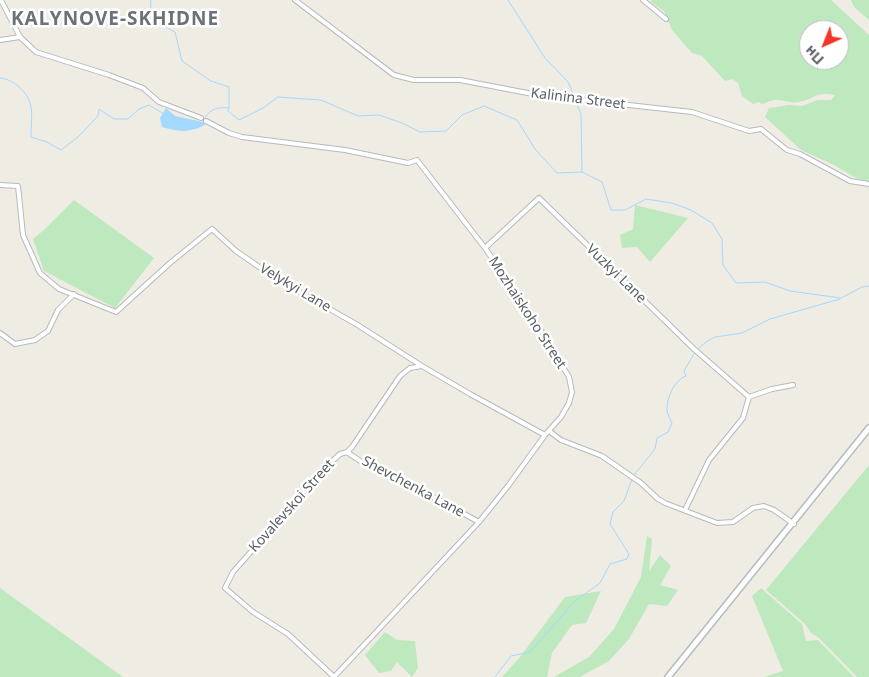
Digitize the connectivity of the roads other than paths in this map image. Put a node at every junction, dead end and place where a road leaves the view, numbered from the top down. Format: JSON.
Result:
{"nodes":[{"id":1,"x":0,"y":0,"type":"edge"},
{"id":2,"x":295,"y":0,"type":"edge"},
{"id":3,"x":643,"y":0,"type":"edge"},
{"id":4,"x":666,"y":19,"type":"dead end"},
{"id":5,"x":20,"y":36,"type":"junction"},
{"id":6,"x":0,"y":40,"type":"edge"},
{"id":7,"x":201,"y":118,"type":"dead end"},
{"id":8,"x":206,"y":121,"type":"dead end"},
{"id":9,"x":869,"y":184,"type":"edge"},
{"id":10,"x":0,"y":185,"type":"edge"},
{"id":11,"x":485,"y":248,"type":"junction"},
{"id":12,"x":74,"y":294,"type":"junction"},
{"id":13,"x":0,"y":333,"type":"edge"},
{"id":14,"x":422,"y":366,"type":"junction"},
{"id":15,"x":793,"y":386,"type":"dead end"},
{"id":16,"x":749,"y":397,"type":"junction"},
{"id":17,"x":869,"y":428,"type":"edge"},
{"id":18,"x":549,"y":431,"type":"junction"},
{"id":19,"x":545,"y":435,"type":"junction"},
{"id":20,"x":347,"y":452,"type":"junction"},
{"id":21,"x":685,"y":510,"type":"junction"},
{"id":22,"x":479,"y":522,"type":"junction"},
{"id":23,"x":794,"y":524,"type":"junction"},
{"id":24,"x":334,"y":677,"type":"edge"},
{"id":25,"x":668,"y":677,"type":"edge"}],
"edges":[{"from":1,"to":5,"type":"street"},
{"from":2,"to":9,"type":"street","name":"Kalinina Street"},
{"from":3,"to":4,"type":"street"},
{"from":5,"to":6,"type":"street"},
{"from":5,"to":7,"type":"street"},
{"from":8,"to":11,"type":"street","name":"Mozhaiskoho Street"},
{"from":10,"to":12,"type":"street","name":"Velykyi Lane"},
{"from":11,"to":16,"type":"street","name":"Vuzkyi Lane"},
{"from":11,"to":18,"type":"street","name":"Mozhaiskoho Street"},
{"from":12,"to":13,"type":"street"},
{"from":12,"to":14,"type":"street","name":"Velykyi Lane"},
{"from":14,"to":19,"type":"street","name":"Velykyi Lane"},
{"from":14,"to":20,"type":"street","name":"Kovalevskoi Street"},
{"from":15,"to":16,"type":"street"},
{"from":16,"to":21,"type":"street"},
{"from":17,"to":23,"type":"main road"},
{"from":18,"to":19,"type":"street","name":"Mozhaiskoho Street"},
{"from":18,"to":21,"type":"street"},
{"from":19,"to":22,"type":"street","name":"Mozhaiskoho Street"},
{"from":20,"to":22,"type":"street","name":"Shevchenka Lane"},
{"from":20,"to":24,"type":"street","name":"Kovalevskoi Street"},
{"from":21,"to":23,"type":"street"},
{"from":22,"to":24,"type":"street","name":"Mozhaiskoho Street"},
{"from":23,"to":25,"type":"main road"}]}
